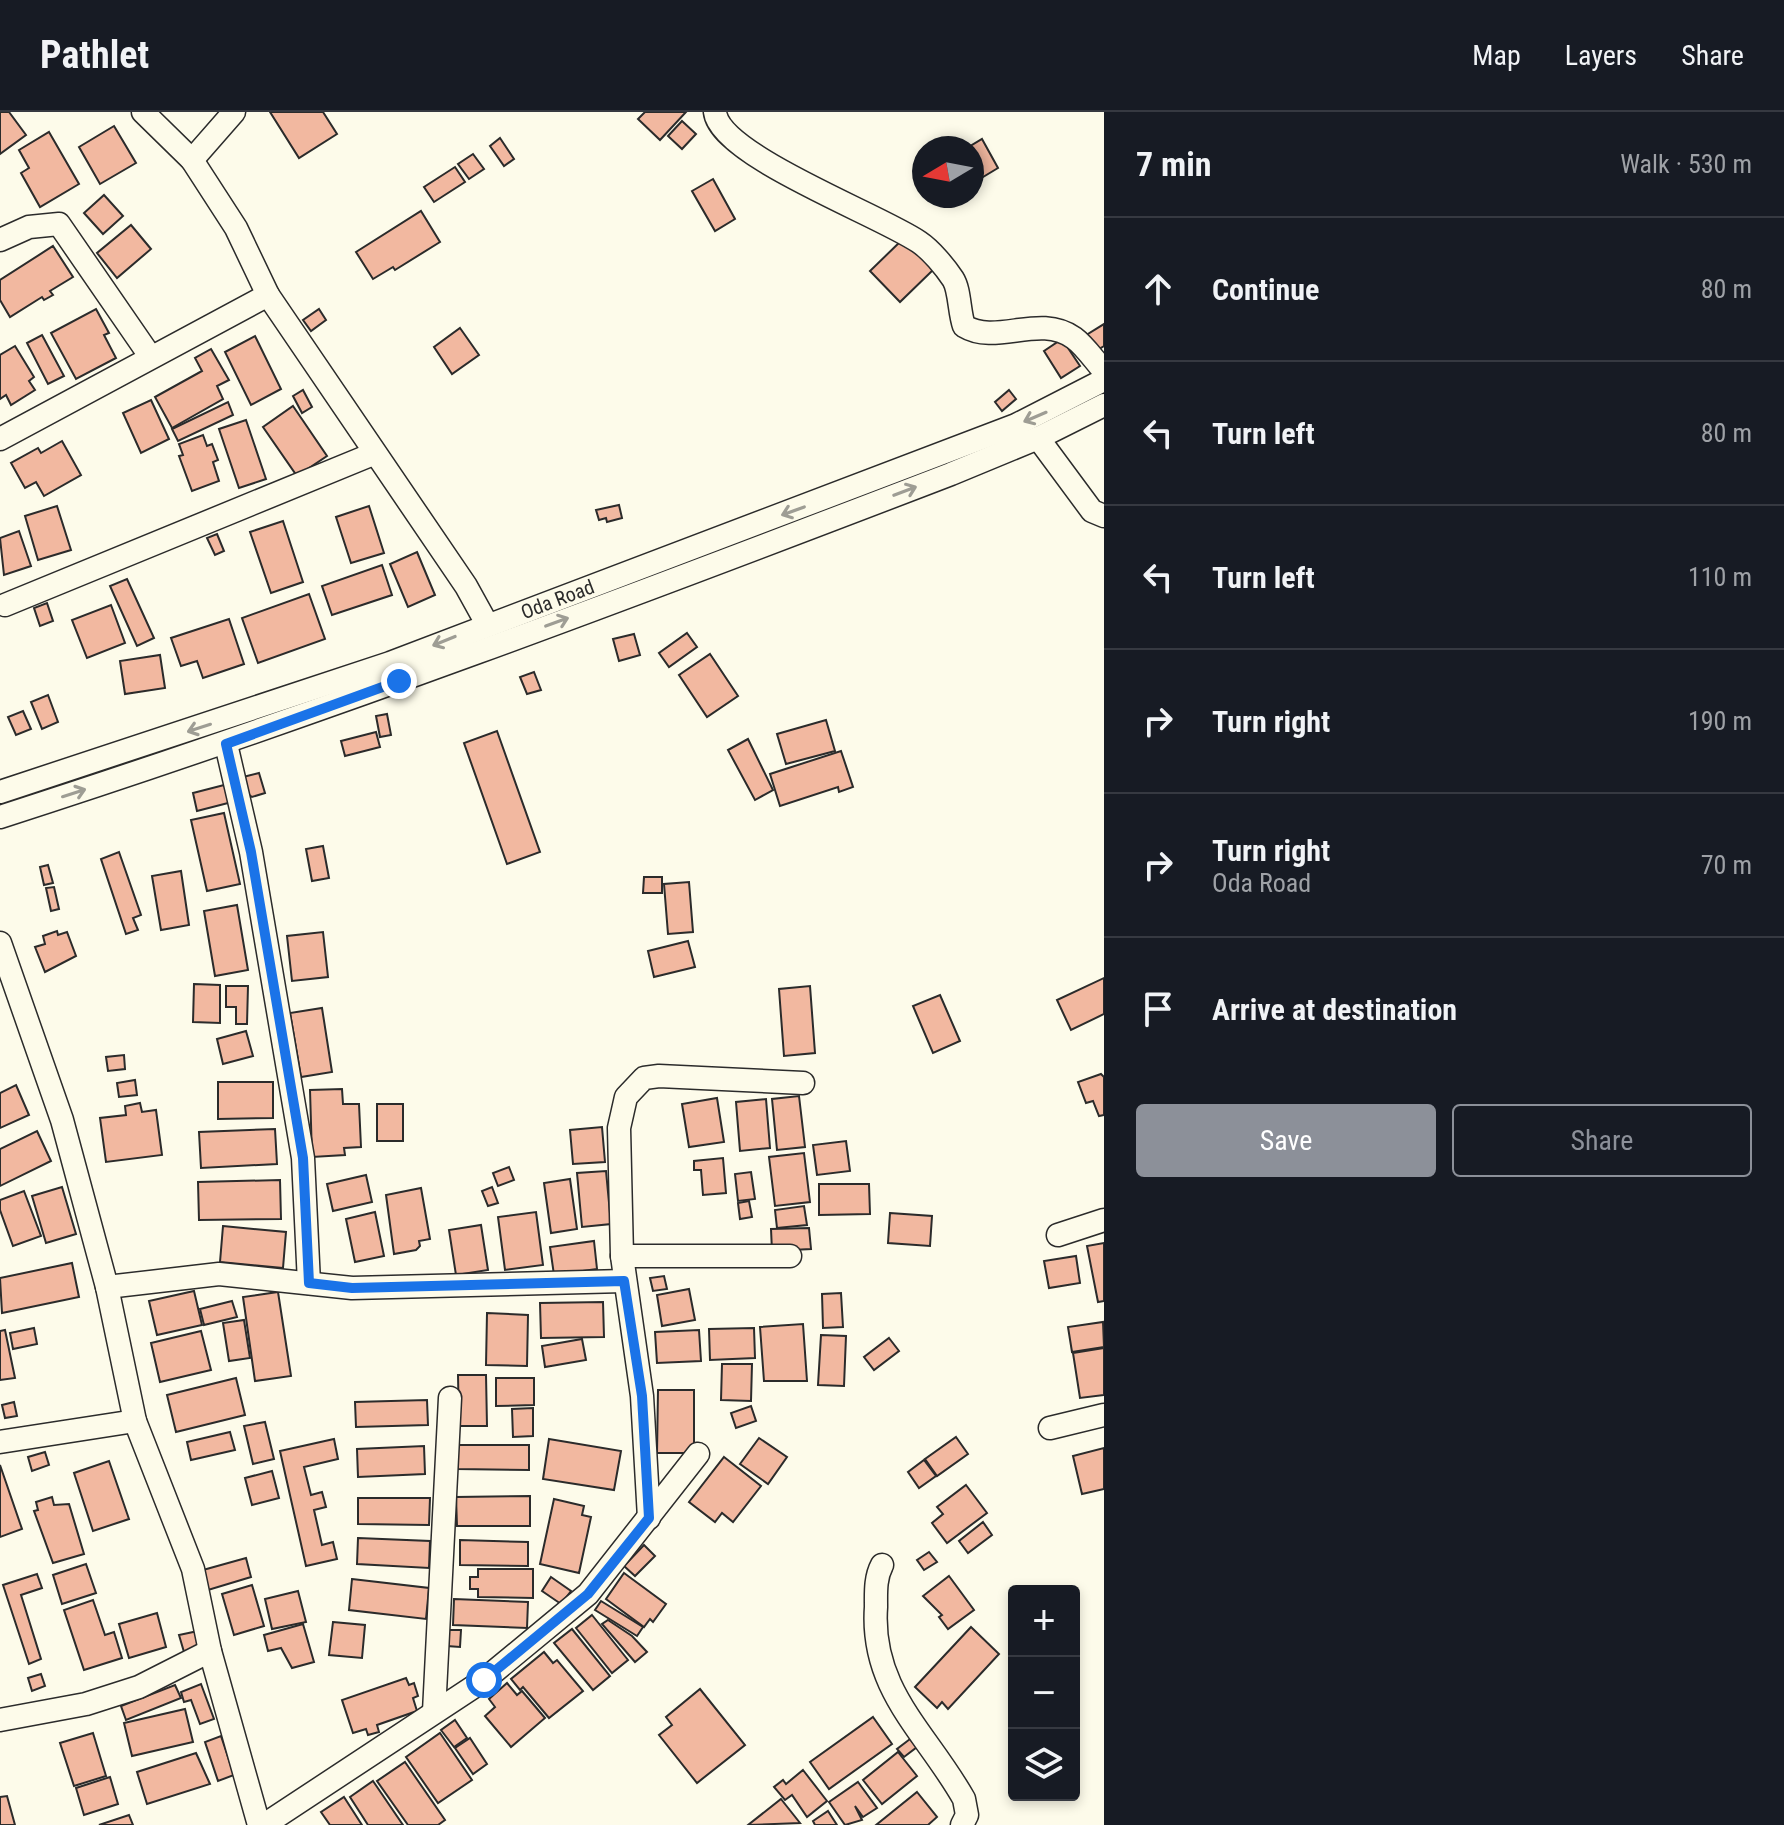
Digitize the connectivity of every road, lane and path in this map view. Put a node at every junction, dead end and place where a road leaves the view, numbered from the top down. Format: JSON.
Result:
{"nodes":[{"id":1,"x":143,"y":112,"type":"edge"},
{"id":2,"x":234,"y":112,"type":"edge"},
{"id":3,"x":715,"y":112,"type":"edge"},
{"id":4,"x":192,"y":160,"type":"junction"},
{"id":5,"x":0,"y":240,"type":"edge"},
{"id":6,"x":268,"y":295,"type":"junction"},
{"id":7,"x":150,"y":356,"type":"junction"},
{"id":8,"x":1104,"y":371,"type":"edge"},
{"id":9,"x":1104,"y":380,"type":"edge"},
{"id":10,"x":1104,"y":405,"type":"edge"},
{"id":11,"x":1038,"y":438,"type":"junction"},
{"id":12,"x":0,"y":439,"type":"edge"},
{"id":13,"x":373,"y":454,"type":"junction"},
{"id":14,"x":1104,"y":516,"type":"edge"},
{"id":15,"x":5,"y":605,"type":"dead end"},
{"id":16,"x":487,"y":624,"type":"junction"},
{"id":17,"x":226,"y":744,"type":"junction"},
{"id":18,"x":0,"y":792,"type":"edge"},
{"id":19,"x":0,"y":817,"type":"edge"},
{"id":20,"x":0,"y":943,"type":"edge"},
{"id":21,"x":803,"y":1083,"type":"dead end"},
{"id":22,"x":1104,"y":1220,"type":"edge"},
{"id":23,"x":1058,"y":1235,"type":"dead end"},
{"id":24,"x":622,"y":1256,"type":"junction"},
{"id":25,"x":790,"y":1256,"type":"dead end"},
{"id":26,"x":624,"y":1281,"type":"junction"},
{"id":27,"x":309,"y":1283,"type":"junction"},
{"id":28,"x":107,"y":1287,"type":"junction"},
{"id":29,"x":450,"y":1398,"type":"dead end"},
{"id":30,"x":1104,"y":1415,"type":"edge"},
{"id":31,"x":135,"y":1421,"type":"junction"},
{"id":32,"x":1050,"y":1428,"type":"dead end"},
{"id":33,"x":0,"y":1442,"type":"edge"},
{"id":34,"x":698,"y":1454,"type":"dead end"},
{"id":35,"x":649,"y":1518,"type":"junction"},
{"id":36,"x":882,"y":1565,"type":"dead end"},
{"id":37,"x":210,"y":1651,"type":"junction"},
{"id":38,"x":434,"y":1712,"type":"junction"},
{"id":39,"x":0,"y":1720,"type":"edge"},
{"id":40,"x":261,"y":1825,"type":"edge"},
{"id":41,"x":962,"y":1825,"type":"edge"}],
"edges":[{"from":1,"to":4,"type":"street"},
{"from":2,"to":4,"type":"street"},
{"from":3,"to":8,"type":"street"},
{"from":4,"to":6,"type":"street"},
{"from":5,"to":7,"type":"street"},
{"from":6,"to":7,"type":"street"},
{"from":6,"to":13,"type":"street"},
{"from":7,"to":12,"type":"street"},
{"from":9,"to":16,"type":"street","name":"Oda Road","one_way":true},
{"from":10,"to":11,"type":"street","name":"Oda Road"},
{"from":11,"to":14,"type":"street"},
{"from":17,"to":11,"type":"street","name":"Oda Road","one_way":true},
{"from":13,"to":15,"type":"street"},
{"from":13,"to":16,"type":"street"},
{"from":16,"to":18,"type":"street","name":"Oda Road","one_way":true},
{"from":19,"to":17,"type":"street","name":"Oda Road","one_way":true},
{"from":17,"to":27,"type":"street"},
{"from":20,"to":28,"type":"street"},
{"from":21,"to":24,"type":"street"},
{"from":22,"to":23,"type":"street"},
{"from":24,"to":25,"type":"street"},
{"from":24,"to":26,"type":"street"},
{"from":26,"to":27,"type":"street"},
{"from":26,"to":35,"type":"street"},
{"from":27,"to":28,"type":"street"},
{"from":28,"to":31,"type":"street"},
{"from":29,"to":38,"type":"street"},
{"from":30,"to":32,"type":"street"},
{"from":31,"to":33,"type":"street"},
{"from":31,"to":37,"type":"street"},
{"from":34,"to":35,"type":"street"},
{"from":35,"to":38,"type":"street"},
{"from":36,"to":41,"type":"street"},
{"from":37,"to":39,"type":"street"},
{"from":37,"to":40,"type":"street"},
{"from":38,"to":40,"type":"street"}]}
